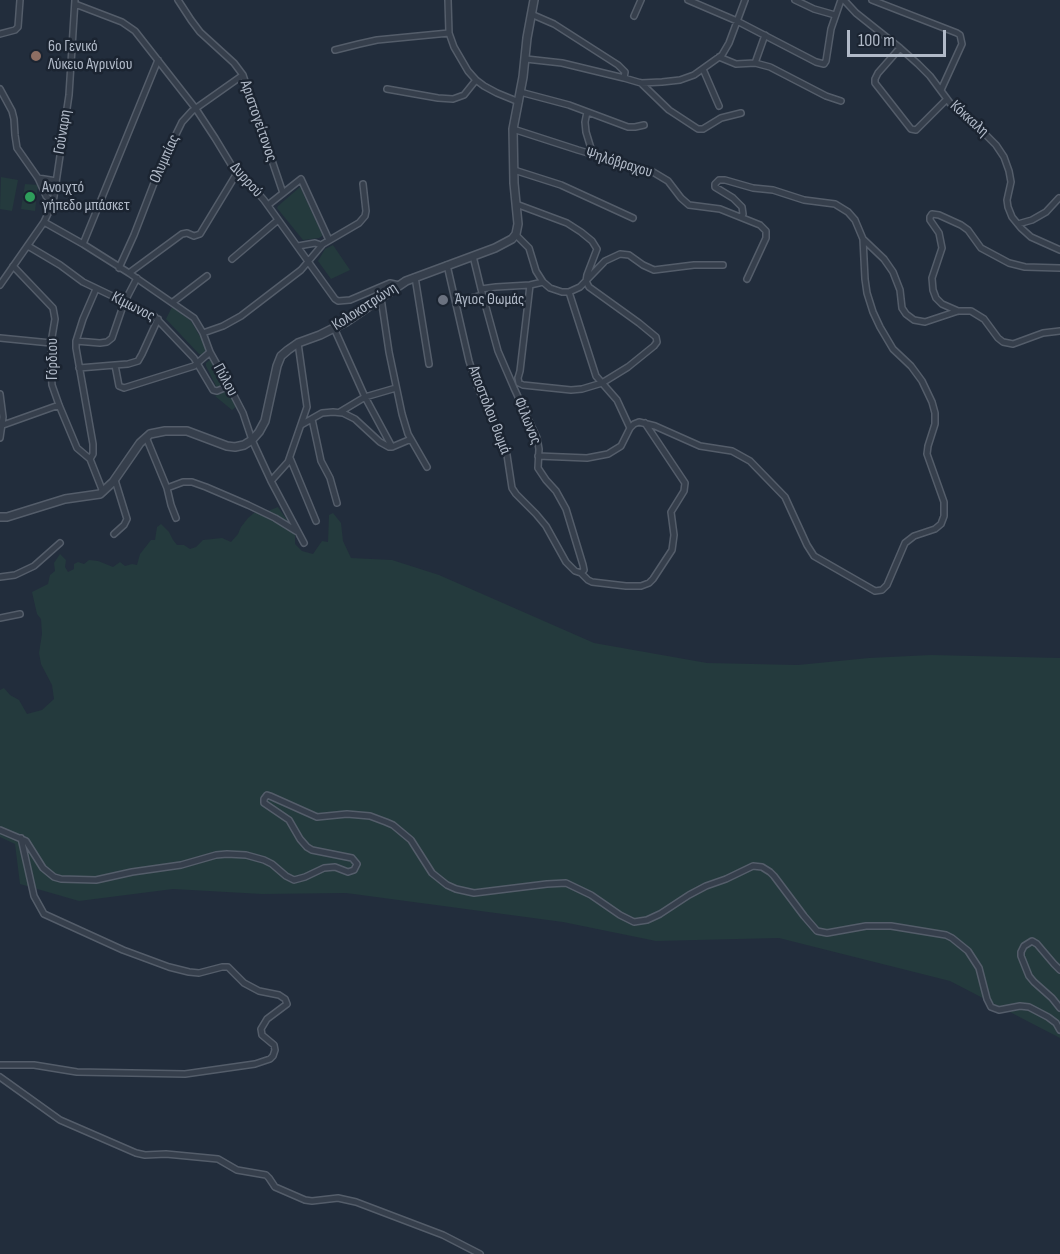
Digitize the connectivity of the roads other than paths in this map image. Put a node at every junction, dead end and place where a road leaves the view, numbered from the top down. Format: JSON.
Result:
{"nodes":[{"id":1,"x":20,"y":0,"type":"edge"},
{"id":2,"x":178,"y":0,"type":"edge"},
{"id":3,"x":448,"y":0,"type":"edge"},
{"id":4,"x":534,"y":0,"type":"edge"},
{"id":5,"x":641,"y":0,"type":"edge"},
{"id":6,"x":688,"y":0,"type":"edge"},
{"id":7,"x":745,"y":0,"type":"edge"},
{"id":8,"x":795,"y":0,"type":"edge"},
{"id":9,"x":843,"y":0,"type":"edge"},
{"id":10,"x":872,"y":0,"type":"edge"},
{"id":11,"x":75,"y":2,"type":"edge"},
{"id":12,"x":531,"y":14,"type":"junction"},
{"id":13,"x":835,"y":15,"type":"junction"},
{"id":14,"x":634,"y":16,"type":"dead end"},
{"id":15,"x":737,"y":21,"type":"junction"},
{"id":16,"x":449,"y":33,"type":"junction"},
{"id":17,"x":0,"y":34,"type":"edge"},
{"id":18,"x":765,"y":35,"type":"junction"},
{"id":19,"x":900,"y":48,"type":"junction"},
{"id":20,"x":335,"y":51,"type":"dead end"},
{"id":21,"x":719,"y":57,"type":"junction"},
{"id":22,"x":526,"y":59,"type":"junction"},
{"id":23,"x":158,"y":60,"type":"junction"},
{"id":24,"x":755,"y":63,"type":"junction"},
{"id":25,"x":703,"y":69,"type":"junction"},
{"id":26,"x":243,"y":75,"type":"junction"},
{"id":27,"x":624,"y":78,"type":"junction"},
{"id":28,"x":476,"y":80,"type":"junction"},
{"id":29,"x":641,"y":83,"type":"junction"},
{"id":30,"x":0,"y":89,"type":"edge"},
{"id":31,"x":387,"y":89,"type":"dead end"},
{"id":32,"x":940,"y":90,"type":"junction"},
{"id":33,"x":520,"y":92,"type":"junction"},
{"id":34,"x":946,"y":99,"type":"junction"},
{"id":35,"x":842,"y":101,"type":"dead end"},
{"id":36,"x":519,"y":102,"type":"junction"},
{"id":37,"x":720,"y":106,"type":"dead end"},
{"id":38,"x":196,"y":109,"type":"junction"},
{"id":39,"x":587,"y":112,"type":"junction"},
{"id":40,"x":741,"y":113,"type":"dead end"},
{"id":41,"x":644,"y":125,"type":"dead end"},
{"id":42,"x":513,"y":129,"type":"junction"},
{"id":43,"x":593,"y":155,"type":"junction"},
{"id":44,"x":514,"y":170,"type":"junction"},
{"id":45,"x":237,"y":173,"type":"junction"},
{"id":46,"x":38,"y":178,"type":"junction"},
{"id":47,"x":56,"y":182,"type":"junction"},
{"id":48,"x":363,"y":183,"type":"dead end"},
{"id":49,"x":283,"y":193,"type":"junction"},
{"id":50,"x":1059,"y":198,"type":"edge"},
{"id":51,"x":53,"y":203,"type":"junction"},
{"id":52,"x":516,"y":204,"type":"junction"},
{"id":53,"x":268,"y":205,"type":"junction"},
{"id":54,"x":741,"y":217,"type":"junction"},
{"id":55,"x":633,"y":218,"type":"dead end"},
{"id":56,"x":279,"y":220,"type":"junction"},
{"id":57,"x":44,"y":222,"type":"junction"},
{"id":58,"x":1018,"y":224,"type":"junction"},
{"id":59,"x":516,"y":235,"type":"junction"},
{"id":60,"x":863,"y":239,"type":"junction"},
{"id":61,"x":329,"y":240,"type":"junction"},
{"id":62,"x":83,"y":244,"type":"junction"},
{"id":63,"x":321,"y":245,"type":"junction"},
{"id":64,"x":28,"y":246,"type":"junction"},
{"id":65,"x":298,"y":246,"type":"junction"},
{"id":66,"x":1060,"y":250,"type":"edge"},
{"id":67,"x":473,"y":256,"type":"junction"},
{"id":68,"x":232,"y":259,"type":"dead end"},
{"id":69,"x":308,"y":260,"type":"junction"},
{"id":70,"x":447,"y":265,"type":"junction"},
{"id":71,"x":723,"y":265,"type":"dead end"},
{"id":72,"x":13,"y":266,"type":"junction"},
{"id":73,"x":119,"y":267,"type":"junction"},
{"id":74,"x":1060,"y":268,"type":"edge"},
{"id":75,"x":129,"y":273,"type":"junction"},
{"id":76,"x":207,"y":276,"type":"dead end"},
{"id":77,"x":415,"y":277,"type":"junction"},
{"id":78,"x":136,"y":278,"type":"junction"},
{"id":79,"x":747,"y":279,"type":"dead end"},
{"id":80,"x":586,"y":281,"type":"junction"},
{"id":81,"x":543,"y":282,"type":"junction"},
{"id":82,"x":0,"y":285,"type":"edge"},
{"id":83,"x":399,"y":285,"type":"junction"},
{"id":84,"x":530,"y":285,"type":"junction"},
{"id":85,"x":96,"y":289,"type":"junction"},
{"id":86,"x":481,"y":292,"type":"junction"},
{"id":87,"x":569,"y":292,"type":"junction"},
{"id":88,"x":381,"y":298,"type":"junction"},
{"id":89,"x":173,"y":302,"type":"junction"},
{"id":90,"x":456,"y":302,"type":"junction"},
{"id":91,"x":124,"y":303,"type":"junction"},
{"id":92,"x":958,"y":311,"type":"junction"},
{"id":93,"x":158,"y":319,"type":"junction"},
{"id":94,"x":334,"y":328,"type":"junction"},
{"id":95,"x":1060,"y":331,"type":"edge"},
{"id":96,"x":203,"y":333,"type":"junction"},
{"id":97,"x":0,"y":338,"type":"edge"},
{"id":98,"x":76,"y":341,"type":"junction"},
{"id":99,"x":51,"y":343,"type":"junction"},
{"id":100,"x":298,"y":343,"type":"junction"},
{"id":101,"x":210,"y":352,"type":"junction"},
{"id":102,"x":198,"y":364,"type":"junction"},
{"id":103,"x":429,"y":364,"type":"dead end"},
{"id":104,"x":115,"y":365,"type":"junction"},
{"id":105,"x":79,"y":368,"type":"junction"},
{"id":106,"x":509,"y":378,"type":"junction"},
{"id":107,"x":518,"y":378,"type":"junction"},
{"id":108,"x":602,"y":384,"type":"junction"},
{"id":109,"x":230,"y":386,"type":"junction"},
{"id":110,"x":396,"y":388,"type":"junction"},
{"id":111,"x":0,"y":394,"type":"edge"},
{"id":112,"x":365,"y":397,"type":"junction"},
{"id":113,"x":59,"y":405,"type":"junction"},
{"id":114,"x":339,"y":412,"type":"junction"},
{"id":115,"x":312,"y":419,"type":"junction"},
{"id":116,"x":645,"y":423,"type":"junction"},
{"id":117,"x":3,"y":425,"type":"junction"},
{"id":118,"x":301,"y":425,"type":"junction"},
{"id":119,"x":630,"y":428,"type":"junction"},
{"id":120,"x":146,"y":437,"type":"junction"},
{"id":121,"x":0,"y":438,"type":"edge"},
{"id":122,"x":411,"y":439,"type":"junction"},
{"id":123,"x":252,"y":440,"type":"junction"},
{"id":124,"x":392,"y":447,"type":"junction"},
{"id":125,"x":538,"y":456,"type":"junction"},
{"id":126,"x":290,"y":458,"type":"junction"},
{"id":127,"x":90,"y":459,"type":"junction"},
{"id":128,"x":427,"y":467,"type":"dead end"},
{"id":129,"x":115,"y":480,"type":"junction"},
{"id":130,"x":271,"y":481,"type":"junction"},
{"id":131,"x":167,"y":488,"type":"junction"},
{"id":132,"x":103,"y":492,"type":"junction"},
{"id":133,"x":337,"y":503,"type":"dead end"},
{"id":134,"x":0,"y":518,"type":"edge"},
{"id":135,"x":176,"y":518,"type":"dead end"},
{"id":136,"x":316,"y":521,"type":"dead end"},
{"id":137,"x":297,"y":532,"type":"junction"},
{"id":138,"x":114,"y":534,"type":"dead end"},
{"id":139,"x":60,"y":543,"type":"dead end"},
{"id":140,"x":304,"y":543,"type":"dead end"},
{"id":141,"x":578,"y":572,"type":"junction"},
{"id":142,"x":0,"y":577,"type":"edge"},
{"id":143,"x":20,"y":614,"type":"dead end"},
{"id":144,"x":0,"y":618,"type":"edge"},
{"id":145,"x":0,"y":830,"type":"edge"},
{"id":146,"x":21,"y":838,"type":"junction"},
{"id":147,"x":1060,"y":970,"type":"edge"},
{"id":148,"x":1060,"y":1008,"type":"edge"},
{"id":149,"x":1060,"y":1030,"type":"edge"},
{"id":150,"x":0,"y":1065,"type":"edge"},
{"id":151,"x":0,"y":1077,"type":"edge"},
{"id":152,"x":480,"y":1254,"type":"edge"}],
"edges":[{"from":1,"to":17,"type":"street"},
{"from":2,"to":26,"type":"street","name":"Αριστογείτονος"},
{"from":3,"to":16,"type":"street"},
{"from":4,"to":12,"type":"street"},
{"from":5,"to":14,"type":"street"},
{"from":6,"to":15,"type":"street"},
{"from":7,"to":15,"type":"street"},
{"from":8,"to":13,"type":"street"},
{"from":9,"to":13,"type":"street"},
{"from":9,"to":19,"type":"street","name":"Κόκκαλη"},
{"from":10,"to":32,"type":"street"},
{"from":11,"to":23,"type":"street","name":"Δυρρού"},
{"from":11,"to":47,"type":"street","name":"Γούναρη"},
{"from":12,"to":22,"type":"street"},
{"from":12,"to":27,"type":"street"},
{"from":13,"to":18,"type":"street"},
{"from":15,"to":18,"type":"street"},
{"from":15,"to":21,"type":"street"},
{"from":16,"to":20,"type":"street"},
{"from":16,"to":28,"type":"street"},
{"from":18,"to":24,"type":"street"},
{"from":19,"to":32,"type":"street","name":"Κόκκαλη"},
{"from":19,"to":34,"type":"street"},
{"from":21,"to":24,"type":"street"},
{"from":21,"to":25,"type":"street"},
{"from":22,"to":27,"type":"street"},
{"from":22,"to":33,"type":"street"},
{"from":23,"to":38,"type":"street","name":"Δυρρού"},
{"from":23,"to":62,"type":"street"},
{"from":24,"to":35,"type":"street"},
{"from":25,"to":29,"type":"street"},
{"from":25,"to":37,"type":"street"},
{"from":26,"to":38,"type":"street","name":"Ολυμπίας"},
{"from":26,"to":49,"type":"street","name":"Αριστογείτονος"},
{"from":27,"to":29,"type":"street"},
{"from":28,"to":31,"type":"street"},
{"from":28,"to":36,"type":"street"},
{"from":29,"to":40,"type":"street"},
{"from":30,"to":46,"type":"street"},
{"from":32,"to":34,"type":"street","name":"Κόκκαλη"},
{"from":33,"to":36,"type":"street"},
{"from":33,"to":39,"type":"street"},
{"from":34,"to":58,"type":"street","name":"Κόκκαλη"},
{"from":36,"to":42,"type":"street"},
{"from":38,"to":45,"type":"street","name":"Δυρρού"},
{"from":38,"to":73,"type":"street","name":"Ολυμπίας"},
{"from":39,"to":41,"type":"street"},
{"from":39,"to":43,"type":"street"},
{"from":42,"to":43,"type":"street","name":"Ψηλόβραχου"},
{"from":42,"to":44,"type":"street"},
{"from":43,"to":54,"type":"street","name":"Ψηλόβραχου"},
{"from":44,"to":52,"type":"street"},
{"from":44,"to":55,"type":"street"},
{"from":45,"to":53,"type":"street","name":"Δυρρού"},
{"from":45,"to":75,"type":"street"},
{"from":46,"to":47,"type":"street"},
{"from":46,"to":51,"type":"street"},
{"from":47,"to":51,"type":"street","name":"Γούναρη"},
{"from":48,"to":61,"type":"street"},
{"from":49,"to":53,"type":"street"},
{"from":49,"to":61,"type":"street"},
{"from":50,"to":58,"type":"street"},
{"from":51,"to":57,"type":"street","name":"Γούναρη"},
{"from":52,"to":59,"type":"street"},
{"from":52,"to":80,"type":"street"},
{"from":53,"to":56,"type":"street","name":"Δυρρού"},
{"from":54,"to":60,"type":"street"},
{"from":54,"to":79,"type":"street","name":"Ψηλόβραχου"},
{"from":56,"to":65,"type":"street","name":"Δυρρού"},
{"from":56,"to":68,"type":"street"},
{"from":57,"to":62,"type":"street","name":"Πύλου"},
{"from":57,"to":64,"type":"street","name":"Γούναρη"},
{"from":58,"to":66,"type":"street"},
{"from":59,"to":67,"type":"street","name":"Κολοκοτρώνη"},
{"from":59,"to":81,"type":"street"},
{"from":60,"to":92,"type":"street"},
{"from":60,"to":116,"type":"street"},
{"from":61,"to":63,"type":"street"},
{"from":62,"to":73,"type":"street","name":"Πύλου"},
{"from":63,"to":65,"type":"street"},
{"from":63,"to":69,"type":"street"},
{"from":64,"to":72,"type":"street","name":"Γούναρη"},
{"from":64,"to":85,"type":"street","name":"Κίμωνος"},
{"from":65,"to":69,"type":"street","name":"Δυρρού"},
{"from":67,"to":70,"type":"street","name":"Κολοκοτρώνη"},
{"from":67,"to":86,"type":"street","name":"Φίλωνος"},
{"from":69,"to":83,"type":"street","name":"Δυρρού"},
{"from":69,"to":96,"type":"street"},
{"from":70,"to":77,"type":"street","name":"Κολοκοτρώνη"},
{"from":70,"to":90,"type":"street","name":"Αποστόλου Θωμά"},
{"from":71,"to":80,"type":"street"},
{"from":72,"to":82,"type":"street","name":"Γούναρη"},
{"from":72,"to":99,"type":"street","name":"Γόρδιου"},
{"from":73,"to":75,"type":"street","name":"Πύλου"},
{"from":74,"to":92,"type":"street"},
{"from":75,"to":78,"type":"street","name":"Πύλου"},
{"from":76,"to":89,"type":"street"},
{"from":77,"to":83,"type":"street","name":"Κολοκοτρώνη"},
{"from":77,"to":103,"type":"street"},
{"from":78,"to":89,"type":"street","name":"Πύλου"},
{"from":78,"to":91,"type":"street"},
{"from":80,"to":87,"type":"street"},
{"from":80,"to":108,"type":"street"},
{"from":81,"to":84,"type":"street"},
{"from":81,"to":87,"type":"street"},
{"from":83,"to":88,"type":"street","name":"Κολοκοτρώνη"},
{"from":84,"to":86,"type":"street"},
{"from":84,"to":107,"type":"street"},
{"from":85,"to":91,"type":"street","name":"Κίμωνος"},
{"from":85,"to":98,"type":"street","name":"Γόρδιου"},
{"from":86,"to":90,"type":"street"},
{"from":86,"to":106,"type":"street","name":"Φίλωνος"},
{"from":87,"to":108,"type":"street"},
{"from":88,"to":94,"type":"street","name":"Κολοκοτρώνη"},
{"from":88,"to":110,"type":"street"},
{"from":89,"to":96,"type":"street","name":"Πύλου"},
{"from":90,"to":141,"type":"street","name":"Αποστόλου Θωμά"},
{"from":91,"to":93,"type":"street","name":"Κίμωνος"},
{"from":91,"to":98,"type":"street"},
{"from":92,"to":95,"type":"street"},
{"from":93,"to":102,"type":"street","name":"Κίμωνος"},
{"from":93,"to":104,"type":"street"},
{"from":94,"to":100,"type":"street","name":"Κολοκοτρώνη"},
{"from":94,"to":112,"type":"street"},
{"from":96,"to":101,"type":"street","name":"Πύλου"},
{"from":97,"to":99,"type":"street"},
{"from":98,"to":105,"type":"street","name":"Γόρδιου"},
{"from":99,"to":113,"type":"street","name":"Γόρδιου"},
{"from":100,"to":118,"type":"street"},
{"from":100,"to":123,"type":"street","name":"Κολοκοτρώνη"},
{"from":101,"to":102,"type":"street"},
{"from":101,"to":109,"type":"street","name":"Πύλου"},
{"from":102,"to":104,"type":"street"},
{"from":102,"to":109,"type":"street","name":"Κίμωνος"},
{"from":104,"to":105,"type":"street"},
{"from":105,"to":127,"type":"street","name":"Γόρδιου"},
{"from":106,"to":107,"type":"street"},
{"from":106,"to":125,"type":"street","name":"Φίλωνος"},
{"from":107,"to":108,"type":"street"},
{"from":108,"to":119,"type":"street"},
{"from":109,"to":123,"type":"street","name":"Πύλου"},
{"from":110,"to":112,"type":"street"},
{"from":110,"to":122,"type":"street"},
{"from":111,"to":117,"type":"street"},
{"from":112,"to":114,"type":"street"},
{"from":112,"to":124,"type":"street"},
{"from":113,"to":117,"type":"street"},
{"from":113,"to":127,"type":"street","name":"Γόρδιου"},
{"from":114,"to":115,"type":"street"},
{"from":114,"to":124,"type":"street"},
{"from":115,"to":118,"type":"street"},
{"from":115,"to":133,"type":"street"},
{"from":116,"to":119,"type":"street"},
{"from":116,"to":141,"type":"street"},
{"from":117,"to":121,"type":"street"},
{"from":118,"to":126,"type":"street"},
{"from":119,"to":125,"type":"street"},
{"from":120,"to":123,"type":"street"},
{"from":120,"to":129,"type":"street"},
{"from":120,"to":131,"type":"street"},
{"from":122,"to":124,"type":"street"},
{"from":122,"to":128,"type":"street"},
{"from":123,"to":130,"type":"street","name":"Πύλου"},
{"from":125,"to":141,"type":"street","name":"Φίλωνος"},
{"from":126,"to":130,"type":"street"},
{"from":126,"to":136,"type":"street"},
{"from":127,"to":132,"type":"street","name":"Γόρδιου"},
{"from":129,"to":132,"type":"street"},
{"from":129,"to":138,"type":"street"},
{"from":130,"to":137,"type":"street","name":"Πύλου"},
{"from":131,"to":135,"type":"street"},
{"from":131,"to":137,"type":"street"},
{"from":132,"to":134,"type":"street"},
{"from":137,"to":140,"type":"street","name":"Πύλου"},
{"from":139,"to":142,"type":"street"},
{"from":143,"to":144,"type":"street"},
{"from":145,"to":146,"type":"street"},
{"from":146,"to":149,"type":"street"},
{"from":146,"to":150,"type":"street"},
{"from":147,"to":148,"type":"street"},
{"from":151,"to":152,"type":"street"}]}
